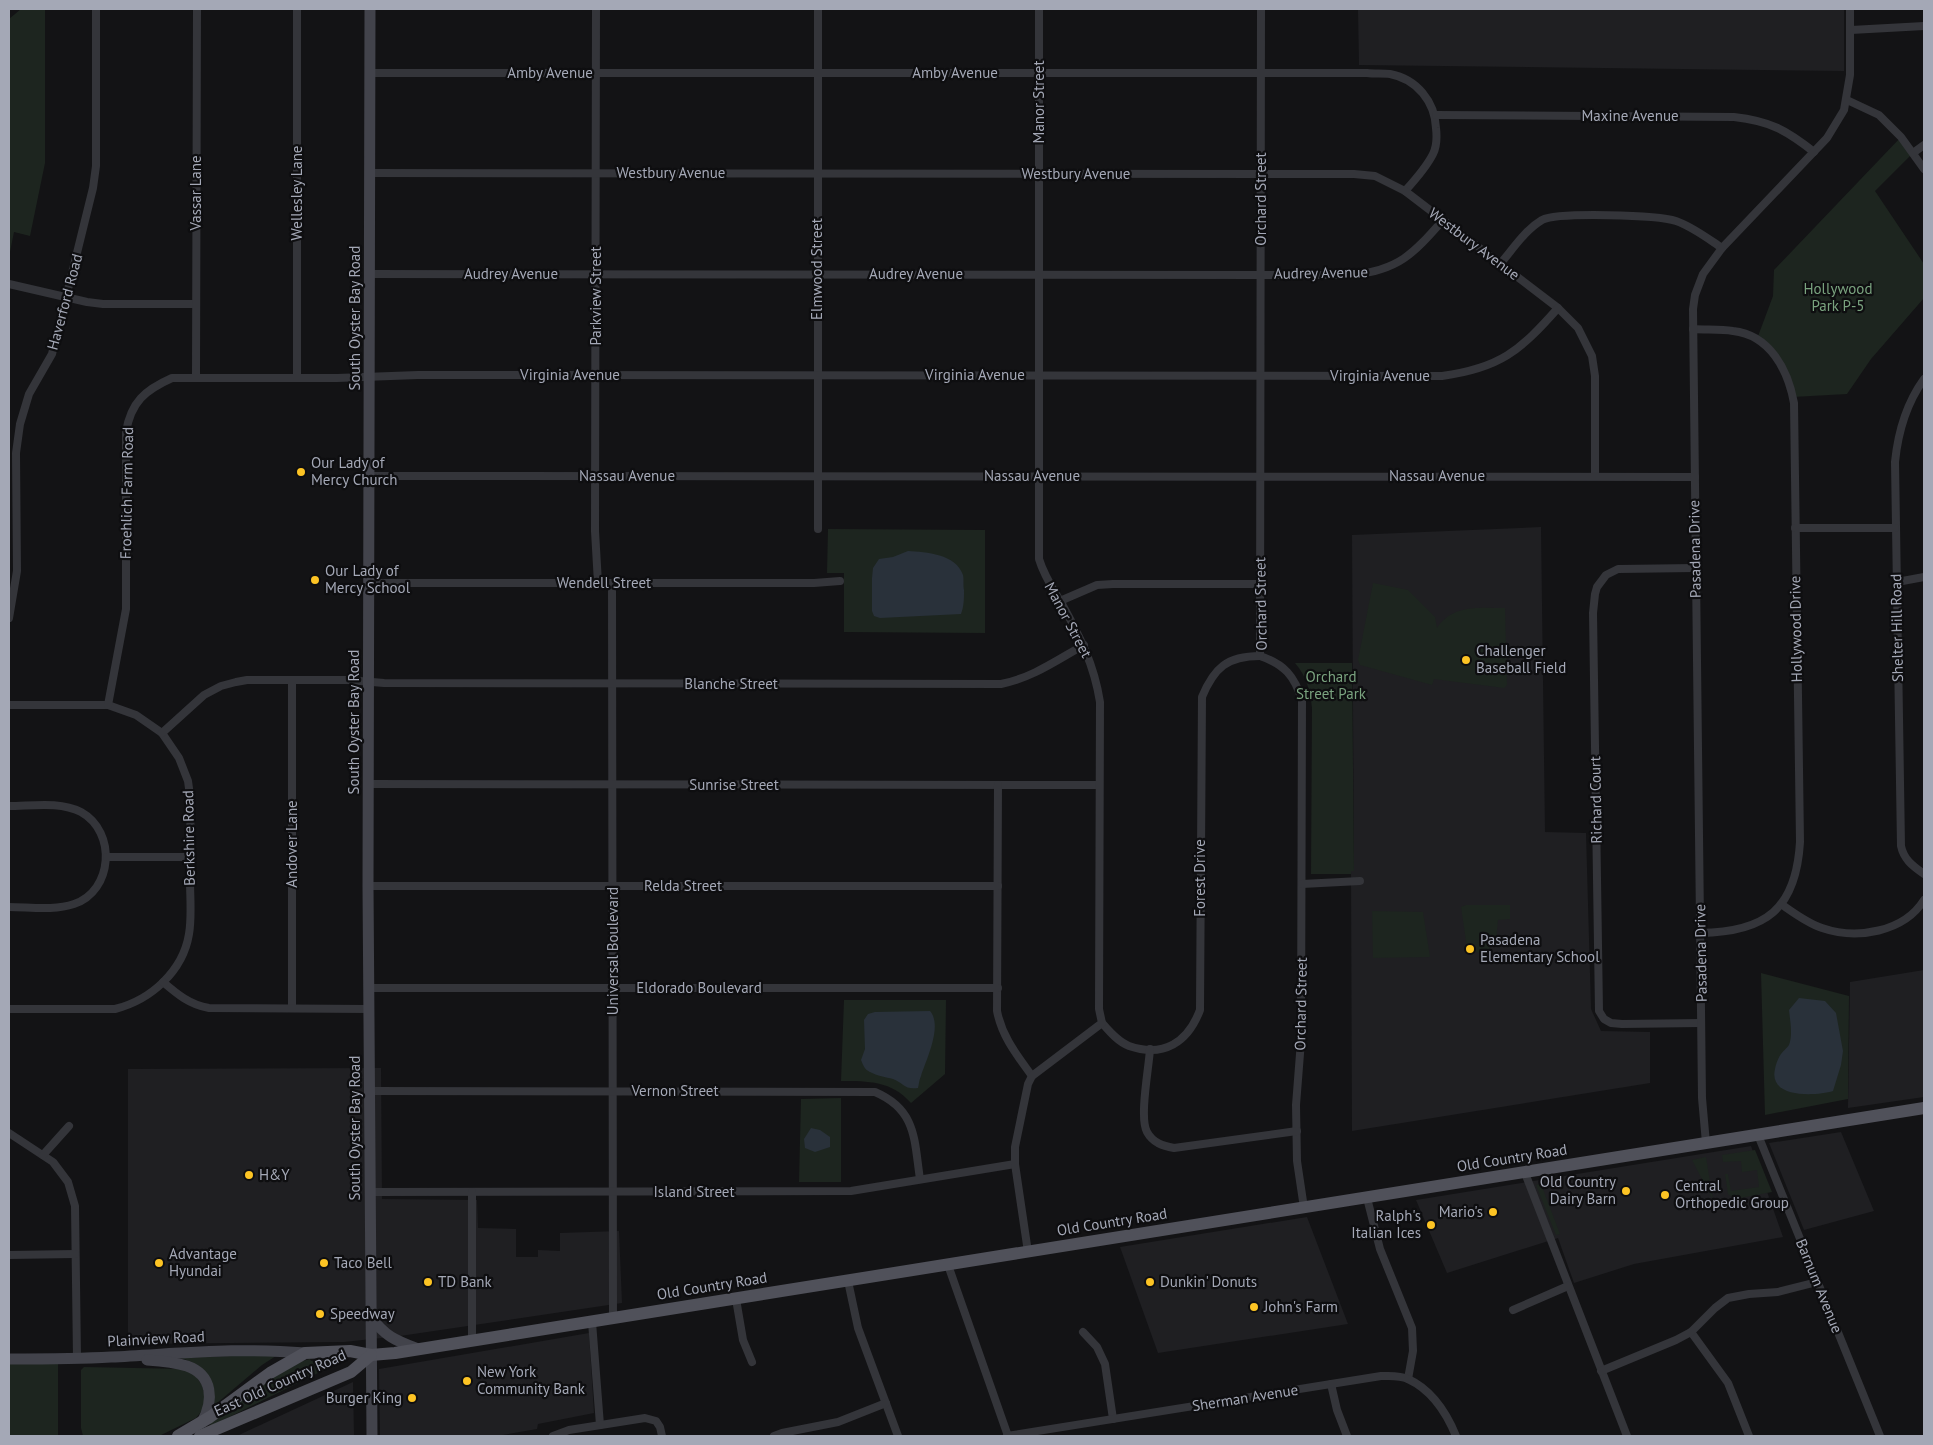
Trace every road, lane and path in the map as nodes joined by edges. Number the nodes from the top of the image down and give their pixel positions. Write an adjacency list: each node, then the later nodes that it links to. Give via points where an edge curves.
1 (96, 9): 38 (street, Haverford Road, via 96,166)
2 (197, 9): 39 (street, Vassar Lane)
3 (297, 9): 48 (street, Wellesley Lane)
4 (370, 9): 12 (main road, South Oyster Bay Road)
5 (596, 9): 13 (street, Parkview Street)
6 (818, 9): 14 (street, Elmwood Street)
7 (1039, 9): 15 (street, Manor Street)
8 (1261, 9): 16 (street, Orchard Street)
9 (1850, 9): 11 (street, Pasadena Drive)
10 (1924, 26): 11 (street)
11 (1851, 30): 17 (street, Pasadena Drive)
12 (370, 73): 13 (street, Amby Avenue); 23 (main road, South Oyster Bay Road)
13 (596, 73): 14 (street, Amby Avenue); 24 (street, Parkview Street)
14 (818, 73): 15 (street, Amby Avenue); 25 (street, Elmwood Street)
15 (1039, 73): 16 (street, Amby Avenue); 26 (street, Manor Street)
16 (1261, 73): 18 (street, Amby Avenue, via 1391,74 1419,88); 27 (street, Orchard Street)
17 (1847, 100): 20 (street, Pasadena Drive, via 1827,138); 21 (street, via 1879,115)
18 (1436, 115): 20 (street, Maxine Avenue, via 1734,117 1777,127); 28 (street, Amby Avenue, via 1437,141 1433,153)
19 (1924, 145): 21 (street)
20 (1814, 152): 30 (street, Pasadena Drive)
21 (1913, 153): 22 (street)
22 (1924, 169)
23 (370, 173): 24 (street, Westbury Avenue); 32 (main road, South Oyster Bay Road)
24 (596, 173): 25 (street, Westbury Avenue); 33 (street, Parkview Street)
25 (818, 174): 26 (street, Westbury Avenue); 34 (street, Elmwood Street)
26 (1039, 174): 27 (street, Westbury Avenue); 35 (street, Manor Street)
27 (1261, 174): 28 (street, Westbury Avenue, via 1375,176); 36 (street, Orchard Street)
28 (1405, 191): 29 (street, Westbury Avenue)
29 (1443, 220): 31 (street, Westbury Avenue); 36 (street, Audrey Avenue, via 1404,260 1373,273)
30 (1722, 248): 31 (street, via 1691,227 1662,218 1559,216 1529,229); 41 (street, Pasadena Drive, via 1703,274 1695,295)
31 (1500, 264): 40 (street, Westbury Avenue)
32 (370, 274): 33 (street, Audrey Avenue); 45 (main road, South Oyster Bay Road)
33 (596, 274): 34 (street, Audrey Avenue); 42 (street, Parkview Street)
34 (817, 274): 35 (street, Audrey Avenue); 43 (street, Elmwood Street)
35 (1039, 274): 36 (street, Audrey Avenue); 44 (street, Manor Street)
36 (1260, 275): 46 (street, Orchard Street)
37 (9, 284): 38 (street)
38 (67, 297): 39 (street, via 103,304); 69 (street, Haverford Road, via 52,354 29,394 20,424 16,453 17,571)
39 (196, 304): 47 (street, Vassar Lane)
40 (1558, 308): 46 (street, Virginia Avenue, via 1514,352 1469,372 1442,376); 55 (street, Westbury Avenue, via 1578,328 1592,356 1595,376)
41 (1693, 329): 56 (street, Pasadena Drive); 57 (street, Hollywood Drive, via 1734,331 1757,338 1784,368 1794,403)
42 (596, 375): 43 (street, Virginia Avenue); 45 (street, Virginia Avenue); 51 (street, Parkview Street)
43 (817, 375): 44 (street, Virginia Avenue); 52 (street, Elmwood Street)
44 (1039, 375): 46 (street, Virginia Avenue); 53 (street, Manor Street)
45 (369, 376): 48 (street, Froehlich Farm Road); 50 (main road, South Oyster Bay Road)
46 (1260, 376): 54 (street, Orchard Street)
47 (196, 377): 48 (street, Froehlich Farm Road); 76 (street, Froehlich Farm Road, via 172,378 157,385 138,401 128,420 126,609)
48 (297, 377)
49 (1924, 379): 58 (street, Shelter Hill Road, via 1903,418 1896,448)
50 (369, 476): 51 (street, Nassau Avenue); 64 (main road, South Oyster Bay Road)
51 (596, 476): 52 (street, Nassau Avenue); 65 (street, Parkview Street)
52 (817, 476): 53 (street, Nassau Avenue); 59 (street, Elmwood Street)
53 (1039, 476): 54 (street, Nassau Avenue); 68 (street, Manor Street, via 1039,559 1044,576)
54 (1260, 476): 55 (street, Nassau Avenue); 67 (street, Orchard Street)
55 (1594, 476): 56 (street, Nassau Avenue)
56 (1694, 477): 60 (street, Pasadena Drive)
57 (1795, 528): 58 (street); 92 (street, Hollywood Drive, via 1800,842 1795,880)
58 (1895, 528): 63 (street, Shelter Hill Road)
59 (818, 529)
60 (1695, 568): 94 (street, Pasadena Drive); 103 (street, Richard Court, via 1618,570 1606,576 1595,594 1593,613 1599,1011 1611,1023)
61 (1924, 577): 63 (street)
62 (840, 582): 66 (street, Wendell Street)
63 (1897, 582): 85 (street, Shelter Hill Road, via 1901,846 1910,864)
64 (369, 583): 65 (street, Wendell Street); 73 (main road, South Oyster Bay Road)
65 (598, 583): 66 (street, Wendell Street)
66 (612, 584): 74 (street, Universal Boulevard)
67 (1260, 584): 68 (street, via 1097,585); 71 (street, Orchard Street)
68 (1060, 601): 70 (street, Manor Street)
69 (9, 618)
70 (1084, 645): 74 (street, Blanche Street, via 1031,675 1001,684); 81 (street, Manor Street, via 1094,669 1100,702)
71 (1260, 656): 87 (street, Orchard Street, via 1275,661 1288,672 1298,687 1302,702); 104 (street, Forest Drive, via 1244,656 1223,665 1209,680 1202,697 1200,1010 1184,1038 1170,1046)
72 (292, 680): 73 (street, Blanche Street); 77 (street, Blanche Street, via 247,680 221,686 192,704); 100 (street, Andover Lane)
73 (369, 682): 74 (street, Blanche Street); 78 (main road, South Oyster Bay Road)
74 (613, 684): 79 (street, Universal Boulevard)
75 (9, 705): 76 (street, Berkshire Road)
76 (108, 705): 77 (street, Berkshire Road, via 136,715)
77 (162, 733): 84 (street, Berkshire Road, via 179,758 188,781)
78 (368, 784): 79 (street, Sunrise Street); 88 (main road, South Oyster Bay Road)
79 (613, 785): 80 (street, Sunrise Street); 89 (street, Universal Boulevard)
80 (998, 785): 81 (street, Sunrise Street); 90 (street)
81 (1099, 785): 102 (street, Manor Street, via 1099,1009)
82 (9, 806): 83 (street, via 50,806 80,812 100,831)
83 (107, 857): 84 (street); 93 (street, via 100,882 91,894 76,904)
84 (190, 857): 95 (street, Berkshire Road, via 190,933 179,961)
85 (1924, 874)
86 (1360, 881): 87 (street)
87 (1302, 884): 110 (street, Orchard Street, via 1302,1041)
88 (368, 886): 89 (street, Relda Street); 96 (main road, South Oyster Bay Road)
89 (613, 886): 90 (street, Relda Street); 97 (street, Universal Boulevard)
90 (998, 886): 98 (street)
91 (1924, 900): 92 (street, via 1911,917 1897,925 1882,930 1852,932 1824,929)
92 (1781, 904): 94 (street, Hollywood Drive, via 1746,928)
93 (9, 907)
94 (1700, 933): 103 (street, Pasadena Drive)
95 (163, 982): 99 (street, Berkshire Road, via 131,1003 115,1009); 100 (street, via 199,1006)
96 (369, 988): 97 (street, Eldorado Boulevard); 101 (main road, South Oyster Bay Road)
97 (613, 988): 98 (street, Eldorado Boulevard); 107 (street, Universal Boulevard)
98 (998, 988): 105 (street, via 997,1011 1004,1034)
99 (9, 1008)
100 (292, 1008): 101 (street)
101 (369, 1009): 106 (main road, South Oyster Bay Road)
102 (1102, 1023): 104 (street, Forest Drive, via 1128,1045); 105 (street)
103 (1701, 1023): 113 (street, Pasadena Drive)
104 (1150, 1049): 110 (street, via 1144,1124 1147,1132 1162,1145 1174,1148)
105 (1032, 1076): 115 (street, via 1025,1093)
106 (370, 1091): 107 (street, Vernon Street); 118 (main road, South Oyster Bay Road)
107 (612, 1091): 117 (street, Vernon Street, via 876,1092 896,1102 909,1120); 120 (street, Universal Boulevard)
108 (1924, 1108): 112 (main road, Old Country Road)
109 (69, 1126): 114 (street)
110 (1297, 1131): 122 (street, Orchard Street, via 1297,1161)
111 (9, 1133): 114 (street)
112 (1758, 1135): 113 (main road, Old Country Road); 128 (street, Barnum Avenue)
113 (1706, 1143): 116 (main road, Old Country Road)
114 (43, 1155): 124 (street, via 68,1182 75,1206)
115 (1015, 1164): 117 (street, Island Street); 123 (street)
116 (1525, 1173): 121 (main road, Old Country Road); 129 (street)
117 (920, 1179): 120 (street, Island Street, via 851,1191)
118 (370, 1192): 119 (street, Island Street); 132 (main road, South Oyster Bay Road)
119 (472, 1192): 120 (street, Island Street); 137 (street)
120 (613, 1192): 133 (street, Universal Boulevard)
121 (1367, 1198): 122 (main road, Old Country Road); 146 (street, via 1380,1249 1412,1328 1413,1351)
122 (1304, 1208): 123 (main road, Old Country Road)
123 (1028, 1252): 126 (main road, Old Country Road)
124 (75, 1254): 125 (street); 142 (street)
125 (9, 1255)
126 (948, 1265): 127 (main road, Old Country Road); 159 (street)
127 (848, 1281): 130 (main road, Old Country Road); 148 (street, via 858,1328)
128 (1817, 1282): 136 (street, via 1778,1292 1728,1298); 164 (street, Barnum Avenue)
129 (1568, 1286): 131 (street); 145 (street)
130 (736, 1299): 133 (main road, Old Country Road); 144 (street, via 743,1340)
131 (1513, 1310)
132 (370, 1316): 138 (main road, via 382,1332); 140 (main road, South Oyster Bay Road)
133 (613, 1319): 134 (main road, Old Country Road)
134 (592, 1322): 137 (main road, Old Country Road); 151 (street)
135 (1083, 1332): 149 (street, via 1097,1347 1105,1364)
136 (1691, 1332): 145 (street); 163 (street, via 1728,1383)
137 (472, 1340): 138 (main road, Old Country Road)
138 (418, 1349): 140 (main road, Old Country Road)
139 (305, 1354): 140 (main road, Old Country Road, via 350,1351); 141 (main road, Plainview Road, via 281,1351 188,1352); 150 (main road, East Old Country Road, via 270,1373)
140 (371, 1355): 153 (main road, East Old Country Road, via 351,1372); 154 (main road, South Oyster Bay Road)
141 (111, 1357): 142 (main road, Plainview Road); 150 (main road, via 173,1362 197,1371 210,1393 210,1407)
142 (77, 1358): 143 (main road, Plainview Road)
143 (9, 1359)
144 (752, 1362)
145 (1601, 1371): 162 (street)
146 (1408, 1379): 147 (street, Sherman Avenue, via 1381,1376); 161 (street, Sherman Avenue, via 1440,1406)
147 (1331, 1384): 149 (street, Sherman Avenue); 160 (street)
148 (886, 1403): 157 (street, via 838,1422); 158 (street)
149 (1113, 1419): 159 (street, Sherman Avenue)
150 (202, 1422): 152 (main road, East Old Country Road)
151 (600, 1425): 155 (street); 156 (street, via 651,1419 660,1427)
152 (178, 1436)
153 (200, 1436)
154 (372, 1436)
155 (553, 1436)
156 (662, 1436)
157 (774, 1436)
158 (898, 1436)
159 (1008, 1436)
160 (1347, 1436)
161 (1456, 1436)
162 (1627, 1436)
163 (1749, 1436)
164 (1880, 1436)

